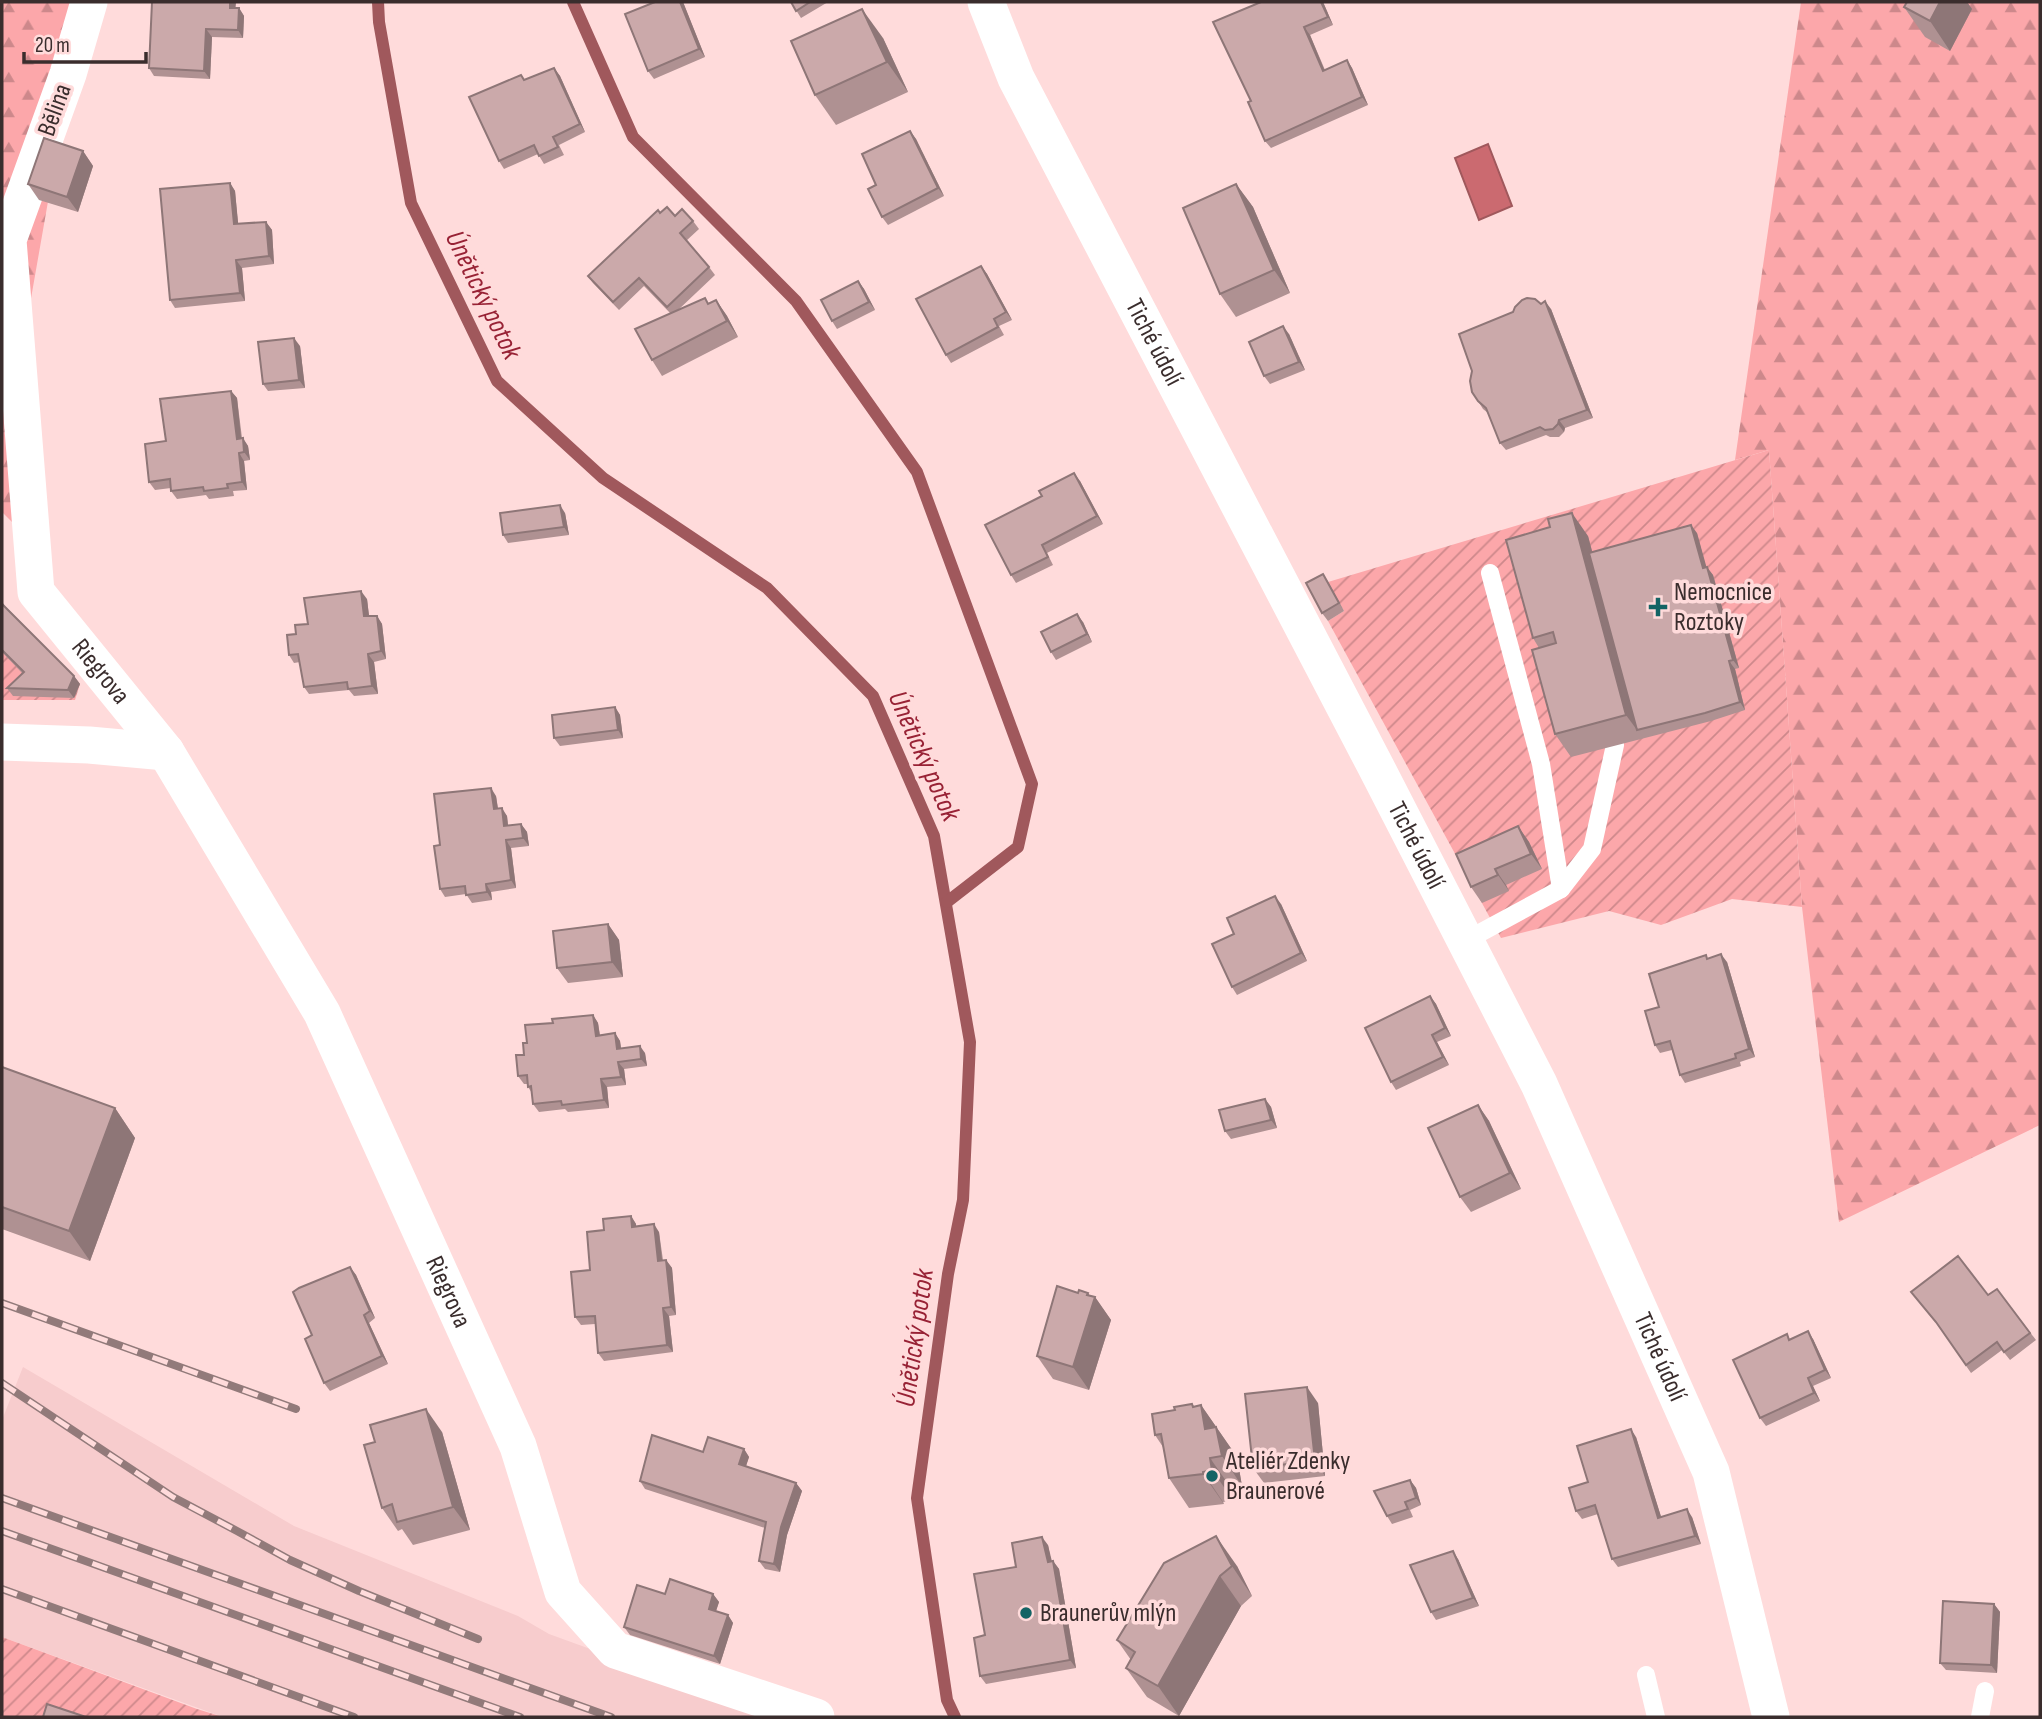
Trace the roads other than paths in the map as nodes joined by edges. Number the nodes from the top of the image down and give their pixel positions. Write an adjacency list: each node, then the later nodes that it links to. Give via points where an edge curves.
1 (89, 2): 4 (street, Bělina, via 8,240)
2 (986, 2): 9 (street, Tiché údolí, via 1016,78)
3 (1490, 573): 8 (lane, via 1541,764)
4 (36, 592): 7 (street, Riegrova)
5 (2, 742): 7 (street, Riegrova)
6 (1615, 745): 8 (lane, via 1591,849)
7 (166, 752): 12 (street, Riegrova, via 322,1013 518,1446 563,1592 615,1650)
8 (1561, 889): 9 (lane)
9 (1465, 941): 14 (street, Tiché údolí, via 1539,1084 1712,1472)
10 (1646, 1675): 13 (lane)
11 (1985, 1691): 15 (lane)
12 (816, 1717)
13 (1657, 1717)
14 (1772, 1717)
15 (1980, 1717)

